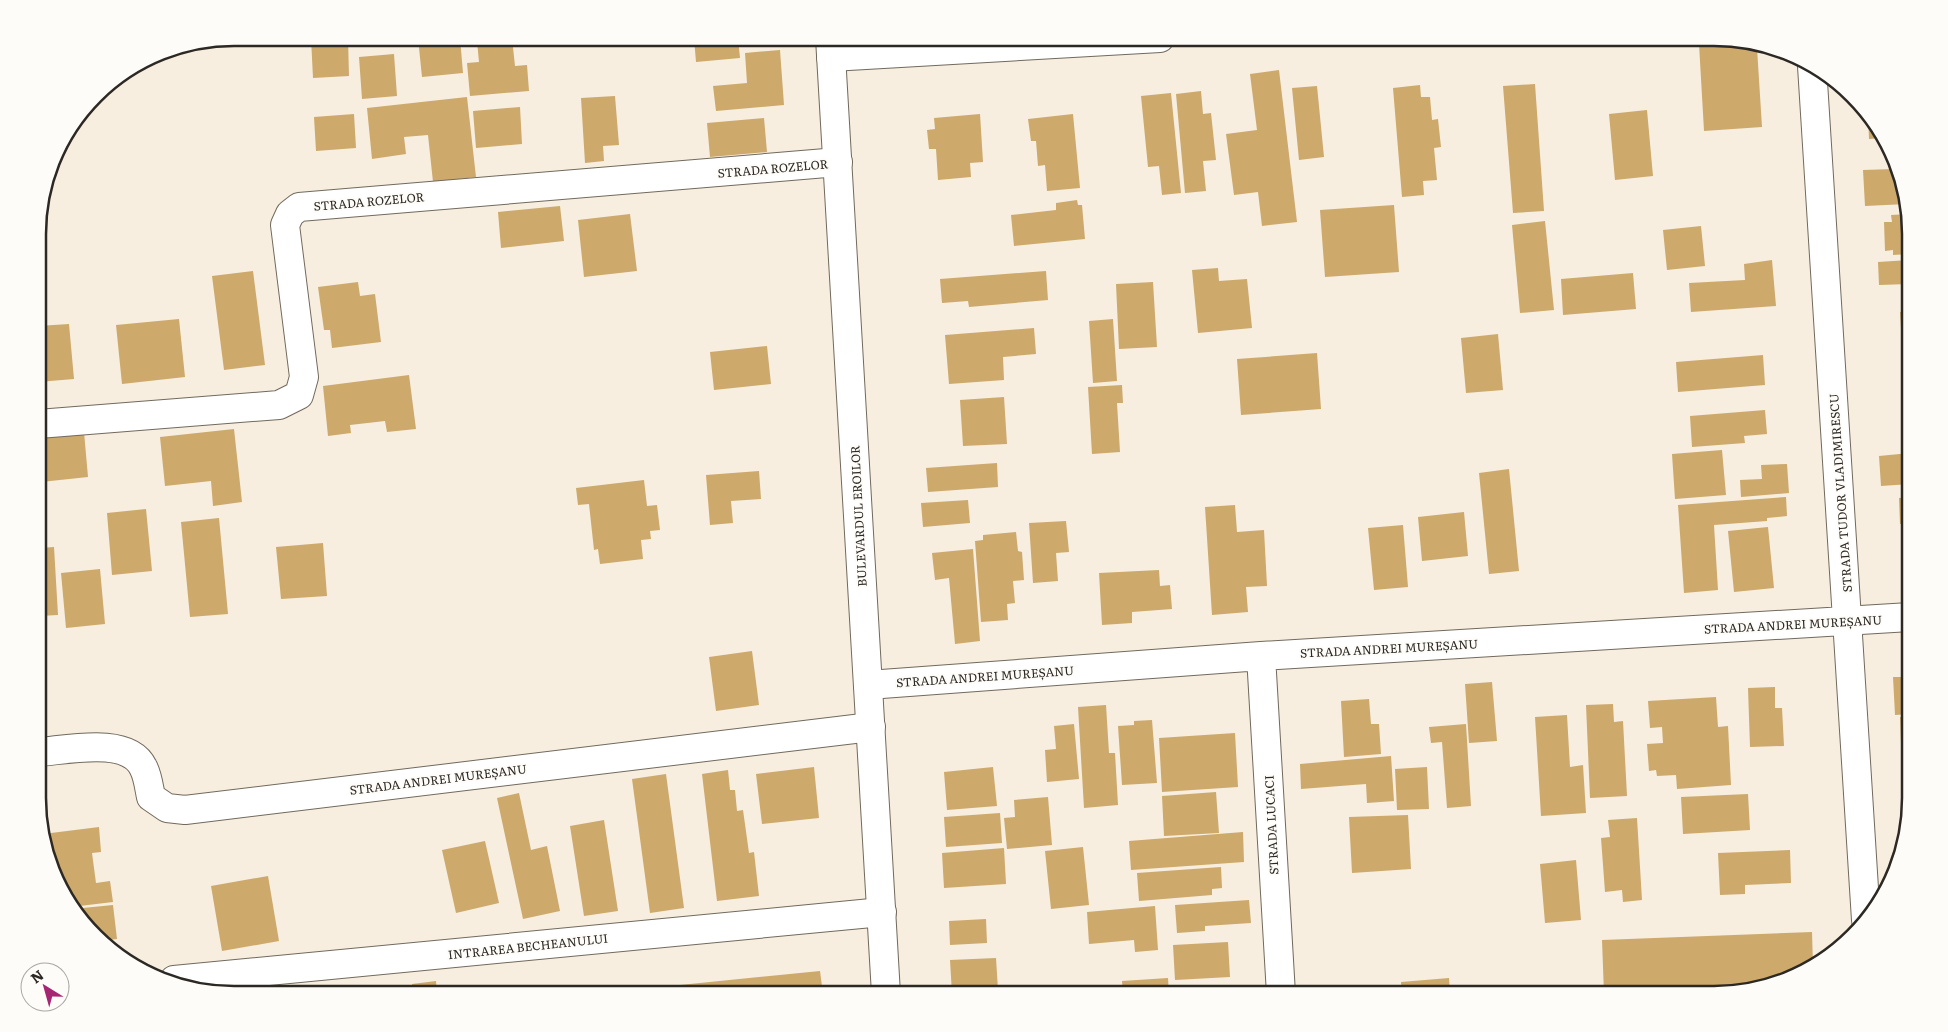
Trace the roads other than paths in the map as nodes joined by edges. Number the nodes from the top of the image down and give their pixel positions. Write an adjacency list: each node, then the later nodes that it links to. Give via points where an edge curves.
1 (867, 46): 2 (street)
2 (830, 47): 4 (street, BULEVARDUL EROILOR)
3 (1813, 74): 7 (street, STRADA TUDOR VLADIMIRESCU)
4 (838, 162): 5 (street, STRADA ROZELOR, via 299,207 290,214 285,225 304,377 299,395 279,405); 9 (street, BULEVARDUL EROILOR)
5 (46, 423)
6 (1902, 617): 7 (street, STRADA ANDREI MUREȘANU)
7 (1849, 620): 8 (street, STRADA ANDREI MUREȘANU); 12 (street, STRADA TUDOR VLADIMIRESCU)
8 (1261, 656): 9 (street, STRADA ANDREI MUREȘANU); 16 (street, STRADA LUCACI)
9 (868, 685): 10 (street, BULEVARDUL EROILOR)
10 (871, 727): 11 (street, STRADA ANDREI MUREȘANU, via 184,810 167,808 151,797 143,767 131,753 119,748); 13 (street, BULEVARDUL EROILOR)
11 (46, 752)
12 (1865, 909)
13 (882, 912): 14 (street, INTRAREA BECHEANULUI); 15 (street, BULEVARDUL EROILOR)
14 (186, 979)
15 (886, 986)
16 (1281, 986)

